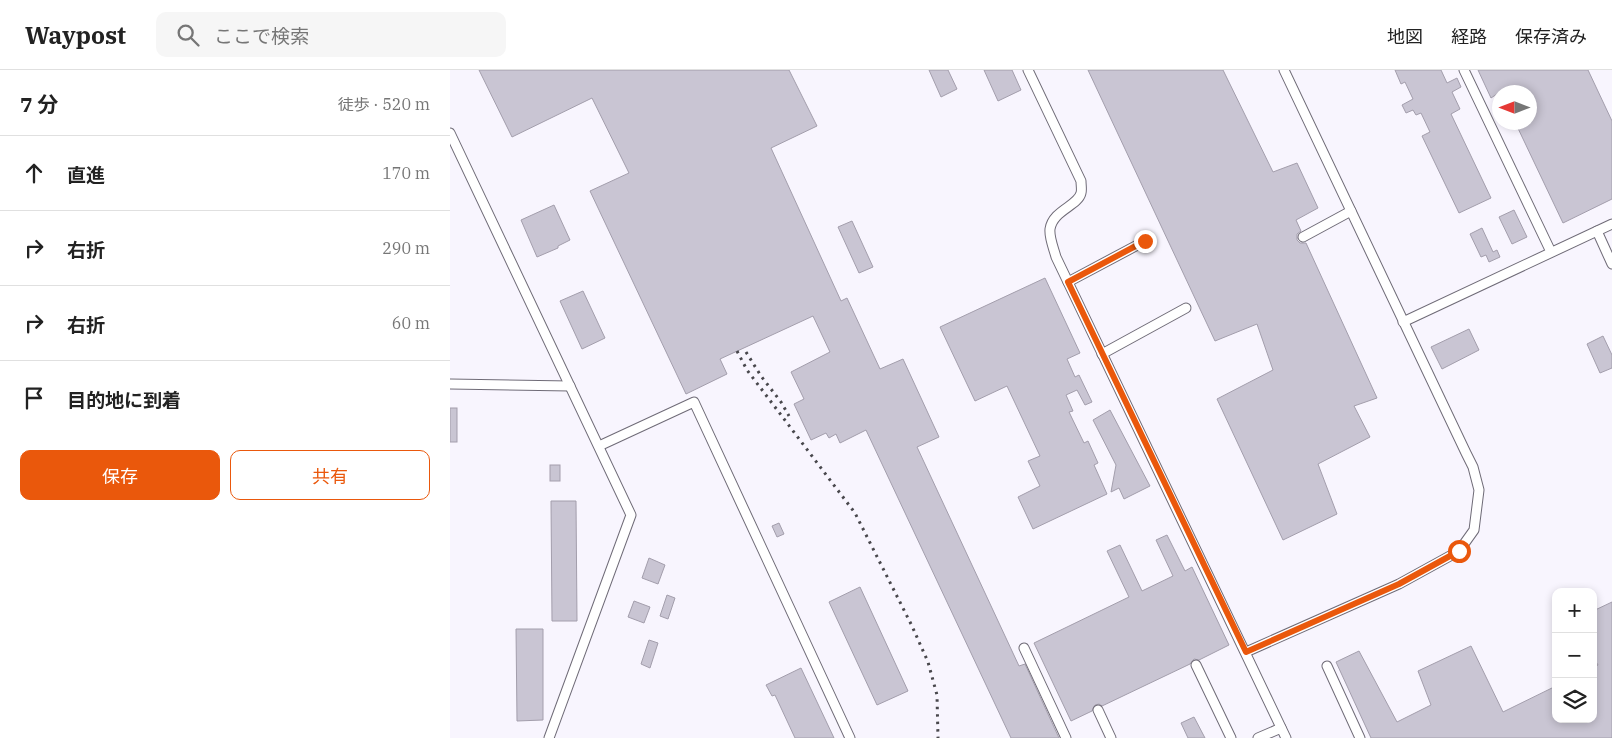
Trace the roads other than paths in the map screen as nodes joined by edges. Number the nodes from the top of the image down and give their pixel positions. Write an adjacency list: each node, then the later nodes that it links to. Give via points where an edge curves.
1 (1028, 70): 12 (lane, via 1081,181 1079,199 1056,216 1050,228 1056,257)
2 (1284, 70): 5 (lane)
3 (1464, 70): 10 (lane)
4 (450, 133): 17 (lane)
5 (1351, 211): 8 (lane); 14 (lane)
6 (1612, 224): 7 (lane)
7 (1597, 231): 10 (lane); 11 (lane)
8 (1303, 237)
9 (1145, 241): 12 (lane)
10 (1551, 252): 14 (lane)
11 (1612, 264)
12 (1068, 282): 15 (lane)
13 (1186, 308): 15 (lane)
14 (1403, 322): 20 (lane, via 1473,467 1479,490 1474,530 1459,551 1434,566)
15 (1102, 354): 20 (lane)
16 (450, 384): 17 (lane)
17 (570, 386): 18 (lane)
18 (599, 446): 25 (lane, via 631,515); 26 (lane, via 694,402)
19 (1024, 648): 27 (lane)
20 (1246, 652): 24 (lane)
21 (1196, 665): 29 (lane)
22 (1327, 666): 32 (lane)
23 (1098, 710): 28 (lane)
24 (1281, 728): 30 (lane); 31 (lane)
25 (549, 738)
26 (850, 738)
27 (1066, 738)
28 (1111, 738)
29 (1231, 738)
30 (1258, 738)
31 (1286, 738)
32 (1360, 738)

